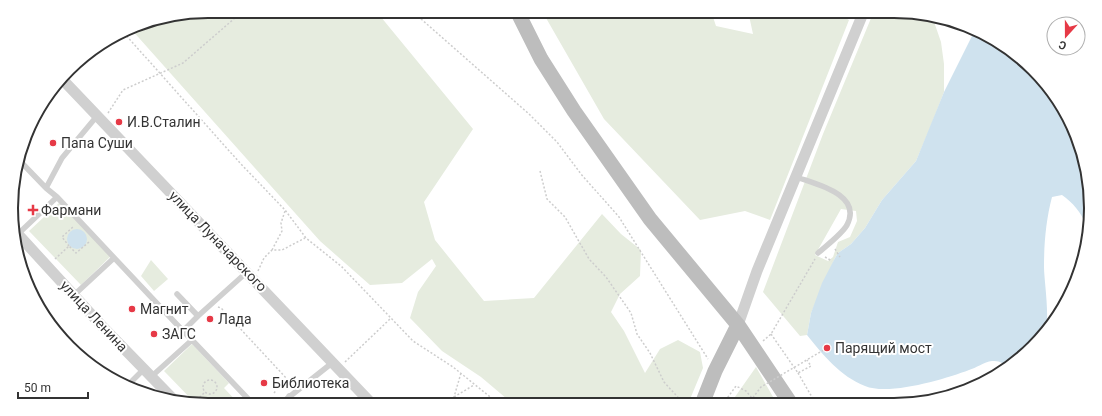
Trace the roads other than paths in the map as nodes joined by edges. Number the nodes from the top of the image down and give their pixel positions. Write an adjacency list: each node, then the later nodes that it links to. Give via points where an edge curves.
1 (520, 18): 17 (main road, via 541,59 578,118 650,219)
2 (861, 18): 6 (street)
3 (65, 83): 4 (street, улица Луначарского)
4 (100, 118): 7 (lane, via 62,158); 13 (street, улица Луначарского)
5 (23, 164): 7 (lane)
6 (796, 178): 11 (lane, via 833,191 842,196 849,206 846,225); 17 (street)
7 (46, 188): 8 (lane)
8 (57, 197): 9 (lane); 12 (lane)
9 (20, 234)
10 (21, 241): 15 (street, улица Ленина)
11 (818, 253)
12 (114, 258): 15 (lane); 18 (lane)
13 (250, 274): 16 (lane); 20 (street, улица Луначарского)
14 (177, 294): 16 (lane)
15 (74, 295): 21 (street, улица Ленина)
16 (198, 316): 18 (lane)
17 (738, 325): 27 (main road); 28 (main road)
18 (183, 331): 19 (lane)
19 (192, 340): 21 (lane); 25 (lane)
20 (335, 366): 24 (lane); 26 (street, улица Луначарского)
21 (148, 372): 22 (lane); 23 (street, улица Ленина)
22 (132, 382)
23 (168, 394)
24 (289, 396)
25 (247, 398)
26 (366, 398)
27 (704, 398)
28 (787, 398)

